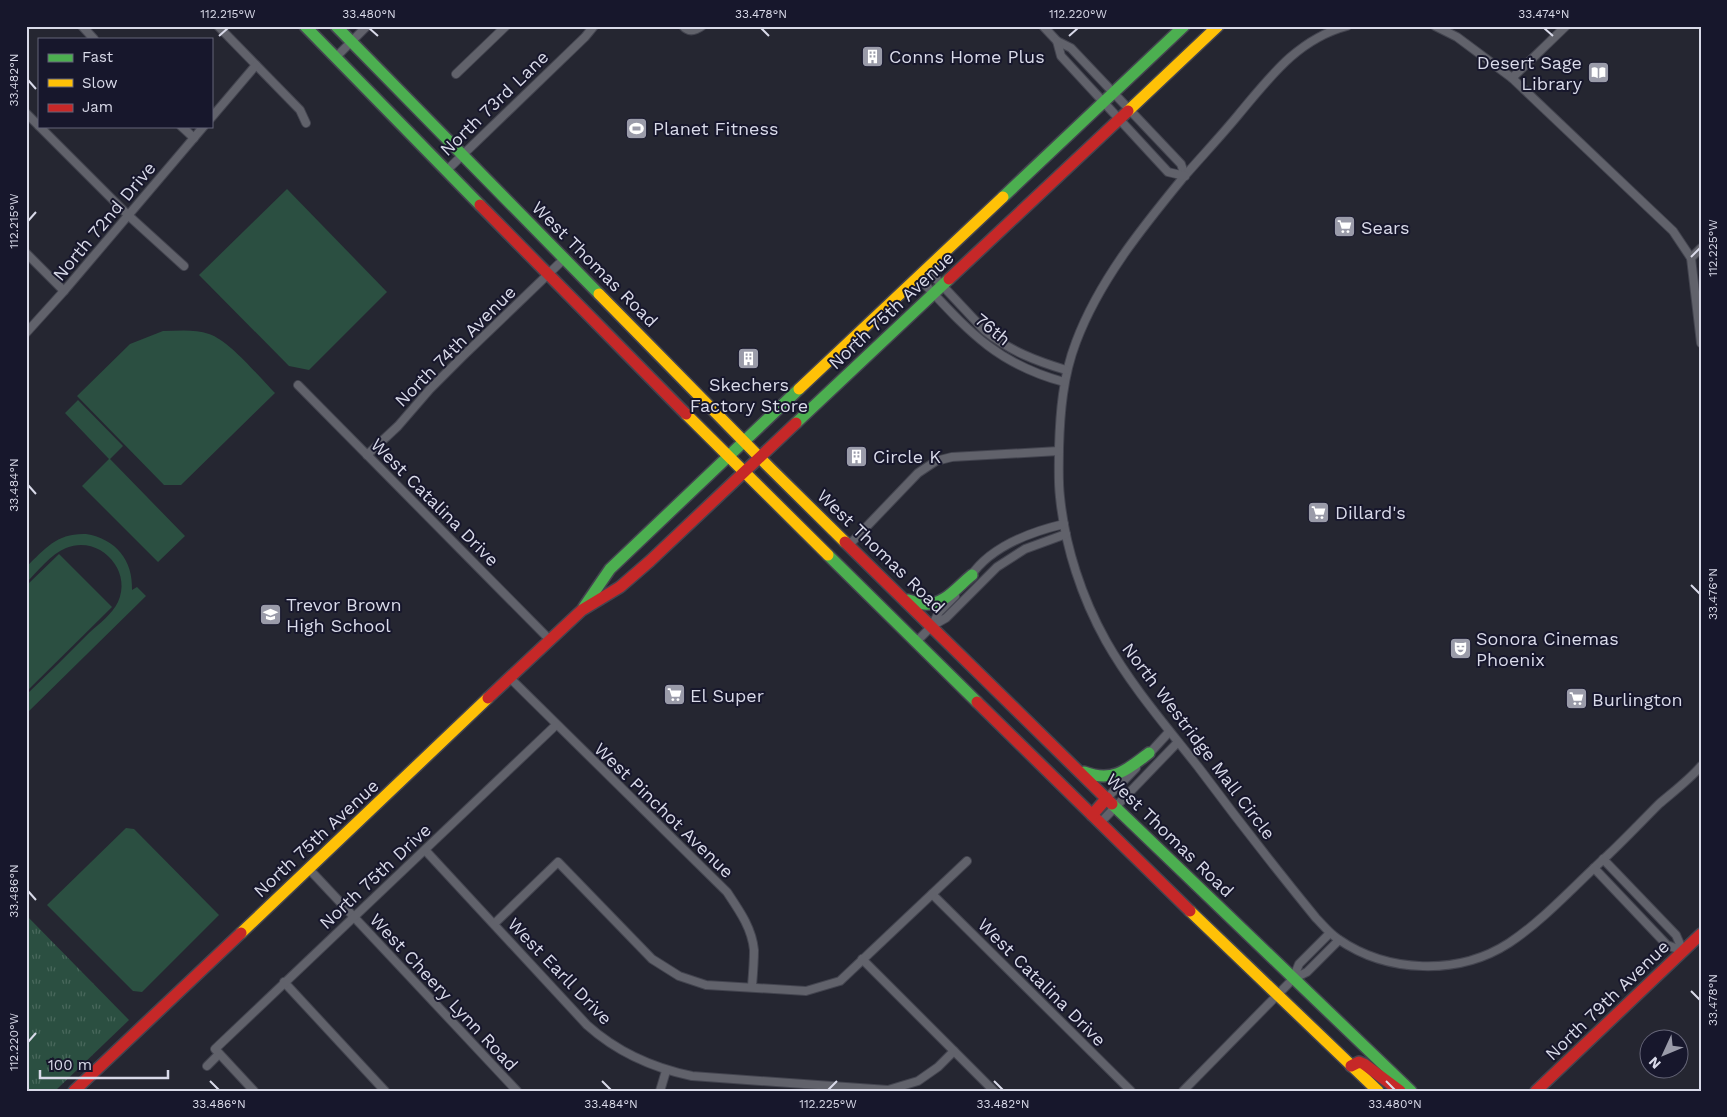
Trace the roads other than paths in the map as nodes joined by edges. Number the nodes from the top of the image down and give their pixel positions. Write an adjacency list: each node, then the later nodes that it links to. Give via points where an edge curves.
1 (82, 26): 18 (street)
2 (218, 26): 22 (street)
3 (305, 26): 21 (main road)
4 (336, 26): 20 (main road, West Thomas Road)
5 (367, 26): 20 (street)
6 (506, 26): 23 (street)
7 (594, 26): 17 (street, North 73rd Lane)
8 (602, 26): 17 (street, North 73rd Lane)
9 (683, 26): 10 (street, via 694,31)
10 (702, 26)
11 (1043, 26): 19 (street)
12 (1184, 26): 25 (main road, North 75th Avenue)
13 (1218, 26): 27 (main road, North 75th Avenue)
14 (1346, 26): 39 (street, North Westridge Mall Circle, via 1316,38 1280,66)
15 (1435, 26): 24 (street, via 1457,37)
16 (1566, 26): 24 (street)
17 (586, 37): 37 (street, North 73rd Lane)
18 (93, 38)
19 (1057, 41): 25 (street, via 1071,48); 26 (street, via 1061,56)
20 (351, 42): 21 (street); 37 (main road, West Thomas Road)
21 (335, 58): 38 (main road)
22 (256, 65): 29 (street); 31 (street, via 300,110)
23 (456, 74)
24 (1512, 78): 44 (street, via 1667,225)
25 (1114, 93): 26 (main road, North 75th Avenue); 27 (street)
26 (1104, 102): 30 (street); 46 (main road, North 75th Avenue)
27 (1129, 109): 30 (main road, North 75th Avenue); 39 (street, via 1180,164)
28 (26, 113): 32 (street)
29 (212, 117)
30 (1119, 119): 39 (street, via 1168,172); 49 (main road, North 75th Avenue)
31 (306, 123)
32 (38, 125)
33 (41, 128): 40 (street)
34 (183, 128): 36 (street)
35 (202, 128): 36 (street, North 72nd Drive)
36 (194, 138): 40 (street, North 72nd Drive)
37 (462, 155): 38 (street, North 73rd Lane); 43 (main road, West Thomas Road)
38 (446, 171): 47 (main road)
39 (1185, 176): 53 (street, North Westridge Mall Circle, via 1104,283)
40 (129, 216): 45 (street); 50 (street, North 72nd Drive)
41 (1701, 248): 44 (street)
42 (26, 253): 50 (street)
43 (565, 258): 47 (street, North 74th Avenue); 56 (main road, West Thomas Road)
44 (1691, 258): 52 (street)
45 (184, 266)
46 (926, 268): 48 (main road, North 75th Avenue); 49 (street, 76th)
47 (549, 274): 58 (street, North 74th Avenue, via 463,356); 59 (main road)
48 (918, 277): 49 (street, 76th); 56 (main road, North 75th Avenue)
49 (938, 290): 53 (street, 76th, via 996,340 1032,359); 54 (street, 76th, via 975,336 997,354 1034,373); 60 (main road, North 75th Avenue)
50 (64, 291): 51 (street, North 72nd Drive)
51 (26, 333)
52 (1701, 343)
53 (1066, 370): 54 (street, North Westridge Mall Circle)
54 (1064, 382): 57 (street, North Westridge Mall Circle)
55 (298, 385): 58 (street, West Catalina Drive)
56 (744, 441): 59 (main road, North 75th Avenue); 60 (main road, West Thomas Road)
57 (1059, 451): 62 (street, North Westridge Mall Circle, via 1059,495); 64 (street, via 952,456 936,461 909,482)
58 (367, 455): 69 (street, West Catalina Drive)
59 (729, 455): 61 (main road); 67 (main road, North 75th Avenue, via 610,569)
60 (760, 457): 61 (main road, North 75th Avenue); 64 (main road, West Thomas Road)
61 (745, 471): 67 (main road, North 75th Avenue, via 620,587); 70 (main road)
62 (1064, 524): 63 (street, North Westridge Mall Circle); 65 (street, via 1015,541)
63 (1066, 534): 68 (street, via 1025,549 1006,561 946,618); 73 (street, North Westridge Mall Circle, via 1079,579 1105,638)
64 (849, 545): 66 (main road, West Thomas Road)
65 (972, 574): 66 (main road, via 937,603 922,604); 68 (street, via 966,585 939,612)
66 (905, 599): 68 (main road, West Thomas Road)
67 (582, 610): 69 (main road, North 75th Avenue)
68 (932, 626): 70 (street); 77 (main road, West Thomas Road)
69 (550, 640): 71 (main road, North 75th Avenue)
70 (916, 642): 80 (main road)
71 (510, 678): 72 (street, West Pinchot Avenue); 85 (main road, North 75th Avenue)
72 (556, 725): 82 (street, North 75th Drive); 96 (street, West Pinchot Avenue, via 727,892 748,928 754,949)
73 (1170, 732): 74 (street, North Westridge Mall Circle); 75 (street)
74 (1178, 742): 79 (street); 89 (street, North Westridge Mall Circle)
75 (1149, 753): 77 (main road, via 1126,770 1107,778 1092,776); 78 (street)
76 (1701, 766): 84 (street, North Westridge Mall Circle)
77 (1078, 768): 78 (main road, West Thomas Road)
78 (1108, 798): 79 (main road, West Thomas Road); 80 (main road)
79 (1116, 806): 81 (street); 94 (main road, West Thomas Road)
80 (1092, 815): 81 (main road)
81 (1100, 824): 97 (main road)
82 (426, 850): 87 (street, North 75th Drive); 88 (street, West Earll Drive)
83 (967, 861): 86 (street)
84 (1599, 863): 91 (street, North Westridge Mall Circle, via 1524,932 1485,956 1442,966 1399,964 1367,954); 92 (street, via 1676,935); 92 (street, via 1667,945)
85 (309, 869): 87 (street, West Cheery Lynn Road); 103 (main road, North 75th Avenue)
86 (932, 894): 93 (street); 109 (street, West Catalina Drive)
87 (354, 918): 95 (street, North 75th Drive); 106 (street, West Cheery Lynn Road)
88 (494, 924): 96 (street, via 558,862 652,959 679,976 706,985); 102 (street, West Earll Drive, via 598,1035 629,1055)
89 (1330, 933): 91 (street, North Westridge Mall Circle); 94 (street, via 1299,964)
90 (1701, 934): 92 (main road, North 79th Avenue)
91 (1339, 940): 94 (street, via 1307,972)
92 (1683, 951): 114 (main road, North 79th Avenue)
93 (862, 959): 96 (street, via 840,981 806,991); 99 (street)
94 (1293, 979): 97 (street); 113 (main road, West Thomas Road)
95 (284, 982): 98 (street, North 75th Drive); 105 (street)
96 (752, 986)
97 (1276, 996): 101 (main road); 110 (street)
98 (217, 1052): 100 (street, North 75th Drive); 104 (street)
99 (954, 1052): 102 (street, West Earll Drive, via 918,1081 888,1090 692,1076); 108 (street)
100 (208, 1066)
101 (1351, 1066): 111 (main road); 112 (main road, via 1359,1062 1364,1064)
102 (666, 1071): 107 (street)
103 (79, 1089)
104 (254, 1091)
105 (385, 1091)
106 (517, 1091)
107 (660, 1091)
108 (994, 1091)
109 (1131, 1091)
110 (1183, 1091)
111 (1378, 1091)
112 (1400, 1091)
113 (1411, 1091)
114 (1536, 1091)

